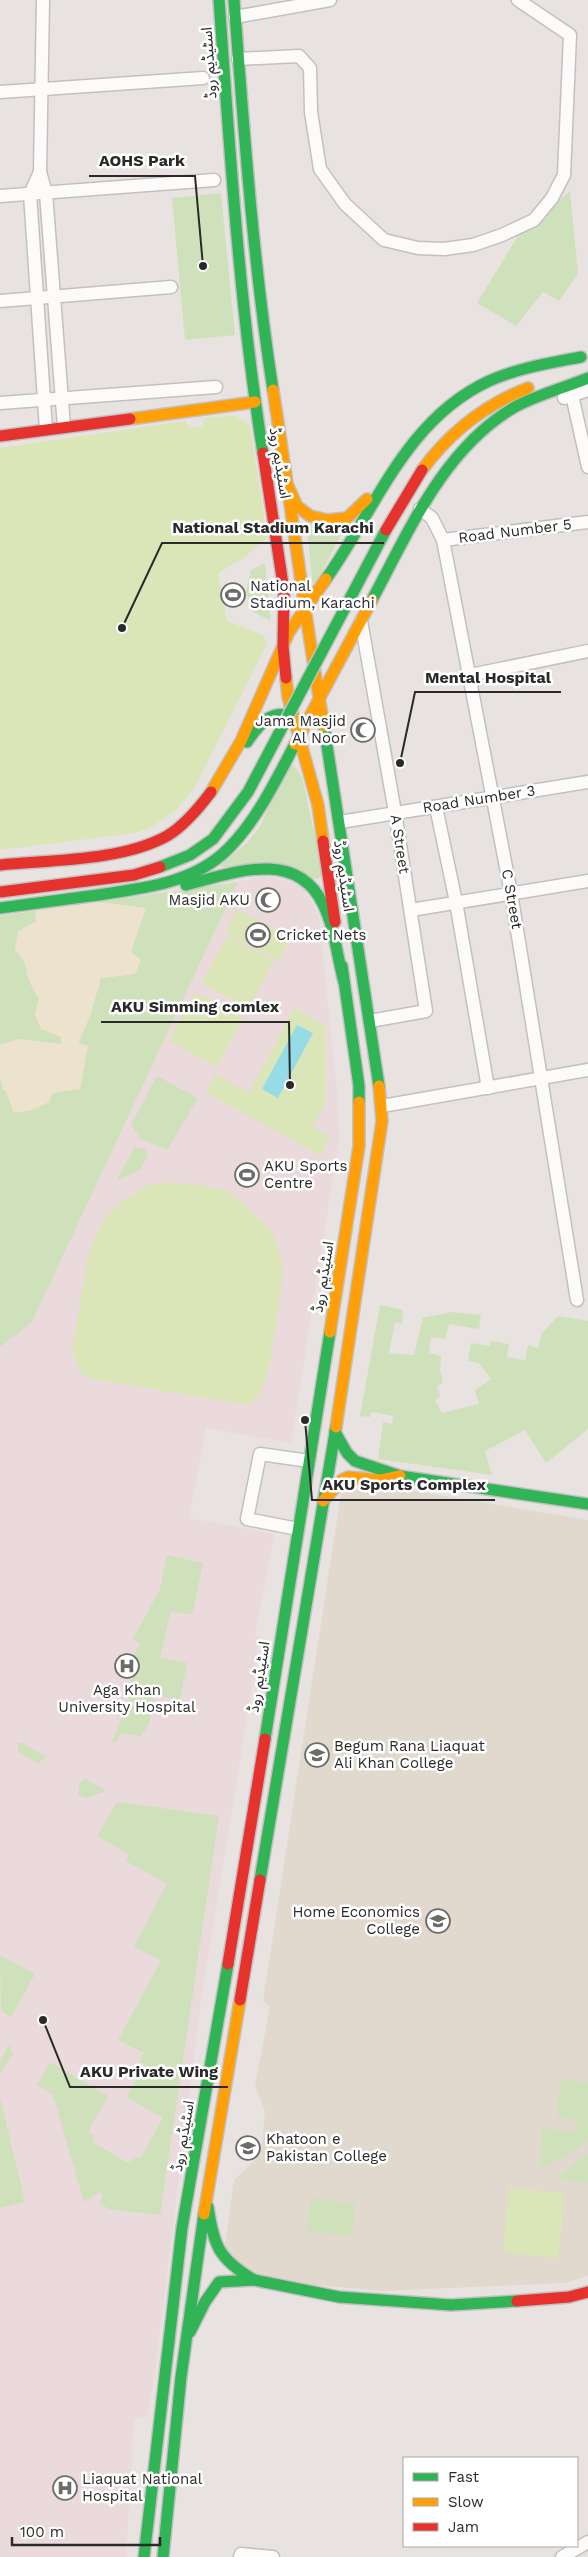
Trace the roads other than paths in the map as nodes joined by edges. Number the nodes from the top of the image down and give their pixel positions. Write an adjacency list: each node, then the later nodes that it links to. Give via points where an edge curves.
1 (43, 0): 9 (street)
2 (219, 0): 29 (main road, اسٹیڈیم روڈ, via 237,241)
3 (234, 0): 6 (main road, اسٹیڈیم روڈ)
4 (330, 0): 6 (street)
5 (518, 0): 7 (street, via 570,35 564,175 552,198 534,220 473,245 418,248 384,240 345,204 320,169 311,112 310,68 299,56)
6 (236, 17): 7 (main road, اسٹیڈیم روڈ)
7 (238, 60): 36 (main road, اسٹیڈیم روڈ, via 261,313)
8 (203, 78): 9 (street)
9 (42, 89): 10 (street); 11 (street)
10 (0, 92)
11 (40, 172): 13 (street); 14 (street)
12 (214, 180): 13 (street)
13 (46, 193): 14 (street); 17 (street)
14 (30, 194): 15 (street); 18 (street)
15 (0, 196)
16 (172, 287): 17 (street)
17 (53, 297): 18 (street); 26 (street)
18 (36, 298): 19 (street); 27 (street)
19 (0, 301)
20 (585, 356): 34 (main road, via 507,373 477,387 434,420); 37 (main road, via 510,383 458,414 411,463)
21 (588, 369): 69 (main road, bridge, via 512,393 481,410 431,457 393,517 248,792 212,839 190,855 134,875)
22 (588, 378): 32 (main road, via 514,408)
23 (216, 387): 26 (street)
24 (588, 390): 25 (street)
25 (572, 395): 32 (street, via 527,410); 35 (street)
26 (60, 397): 27 (street); 30 (street)
27 (43, 398): 28 (street); 31 (street)
28 (0, 402)
29 (255, 402): 30 (main road); 43 (main road, اسٹیڈیم روڈ)
30 (64, 427): 31 (main road)
31 (46, 429): 33 (main road)
32 (477, 435): 38 (main road, via 453,461)
33 (0, 436)
34 (394, 466): 36 (main road, via 360,508 347,518 327,520 310,516 297,506); 45 (main road)
35 (588, 468)
36 (288, 486): 45 (main road, اسٹیڈیم روڈ)
37 (390, 498)
38 (420, 509): 41 (street, C Street, via 432,518); 44 (main road)
39 (382, 513): 42 (main road)
40 (588, 522): 41 (street, Road Number 5)
41 (443, 540): 49 (street, C Street)
42 (360, 553)
43 (284, 591): 45 (main road); 47 (main road, اسٹیڈیم روڈ)
44 (364, 616): 45 (main road, via 338,630 326,631); 50 (main road); 61 (street, A Street)
45 (303, 618): 47 (main road); 50 (main road, اسٹیڈیم روڈ)
46 (319, 629): 54 (main road)
47 (284, 646): 51 (main road, اسٹیڈیم روڈ, via 288,697); 58 (main road)
48 (588, 651): 49 (street)
49 (470, 675): 59 (street, C Street)
50 (318, 700): 52 (main road); 55 (main road, اسٹیڈیم روڈ)
51 (294, 716): 52 (main road); 53 (main road, اسٹیڈیم روڈ); 58 (main road, via 282,713 268,717 257,727 230,775)
52 (306, 726): 53 (main road); 55 (main road)
53 (300, 737): 68 (main road, via 248,825 227,850 202,868 174,881); 74 (main road, اسٹیڈیم روڈ, via 318,805)
54 (255, 751)
55 (330, 759): 63 (main road, اسٹیڈیم روڈ)
56 (588, 782): 59 (street, Road Number 3)
57 (236, 787): 62 (main road)
58 (210, 796): 65 (main road, via 189,820 166,836 140,847)
59 (493, 797): 60 (street, Road Number 3); 70 (street, C Street)
60 (436, 807): 61 (street, Road Number 3); 71 (street)
61 (395, 812): 63 (street, Road Number 3); 73 (street, A Street)
62 (210, 822)
63 (340, 822): 75 (main road, اسٹیڈیم روڈ)
64 (142, 859): 66 (main road)
65 (0, 866)
66 (38, 874)
67 (588, 881): 70 (street)
68 (150, 886): 72 (main road); 74 (main road, via 183,885 262,868 280,868 298,876 312,887 322,904)
69 (0, 892)
70 (512, 893): 71 (street); 77 (street, C Street)
71 (456, 902): 73 (street); 78 (street)
72 (0, 908)
73 (410, 910): 75 (street, A Street, via 426,1011)
74 (344, 982): 82 (main road, اسٹیڈیم روڈ, via 359,1086 360,1122)
75 (370, 1021): 79 (main road, اسٹیڈیم روڈ)
76 (588, 1070): 77 (street)
77 (542, 1079): 78 (street); 80 (street, C Street)
78 (488, 1088): 79 (street)
79 (382, 1106): 81 (main road, اسٹیڈیم روڈ, via 380,1141)
80 (577, 1300)
81 (335, 1432): 83 (main road, via 352,1460); 84 (main road, اسٹیڈیم روڈ)
82 (309, 1461): 86 (main road, اسٹیڈیم روڈ); 86 (street, via 260,1454 247,1519)
83 (400, 1476): 84 (main road, via 381,1480 348,1477 337,1484); 85 (main road)
84 (323, 1501): 88 (main road, اسٹیڈیم روڈ)
85 (588, 1504)
86 (298, 1529): 87 (main road, اسٹیڈیم روڈ)
87 (220, 2015): 88 (main road); 94 (main road, اسٹیڈیم روڈ, via 182,2228)
88 (238, 2019): 89 (main road, اسٹیڈیم روڈ)
89 (207, 2197): 90 (main road, via 215,2249 230,2266); 92 (main road, اسٹیڈیم روڈ)
90 (254, 2280): 91 (main road, via 339,2296 451,2306 569,2297); 92 (main road, via 219,2282 205,2302)
91 (588, 2292)
92 (187, 2340): 95 (main road, اسٹیڈیم روڈ)
93 (588, 2542): 98 (street)
94 (144, 2557)
95 (163, 2557)
96 (240, 2557): 97 (street, via 241,2554)
97 (273, 2557)
98 (562, 2557)

